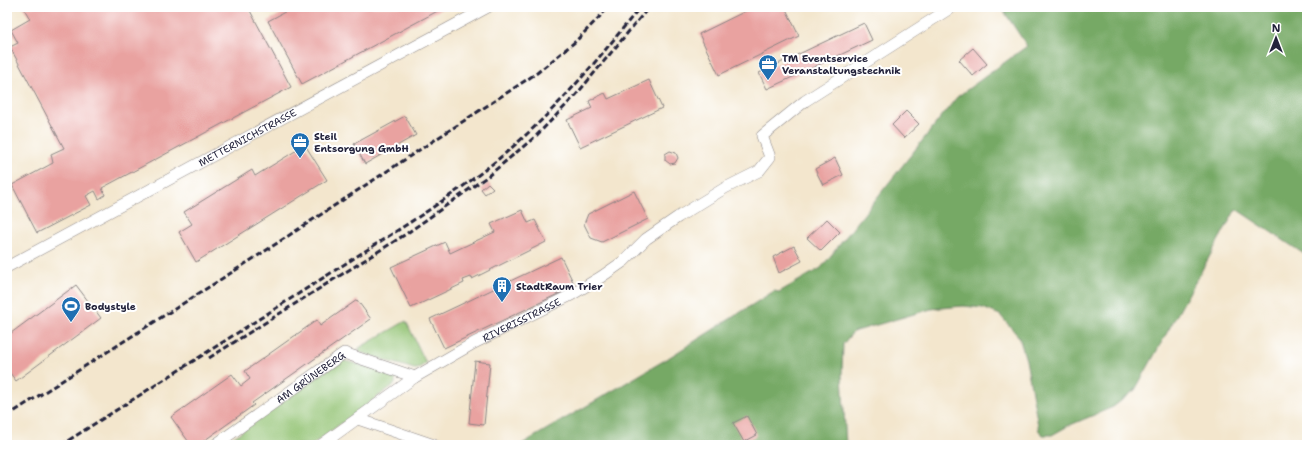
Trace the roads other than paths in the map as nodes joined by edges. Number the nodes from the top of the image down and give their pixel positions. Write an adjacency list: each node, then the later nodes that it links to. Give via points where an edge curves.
1 (488, 7): 3 (street, METTERNICHSTRASSE)
2 (952, 7): 4 (street, RIVERISSTRASSE, via 805,101 762,136 770,157 754,175 719,192 651,236 612,270 572,295 474,343)
3 (7, 267)
4 (415, 377): 5 (street, RIVERISSTRASSE); 6 (street, AM GRÜNEBERG, via 344,353)
5 (358, 419): 7 (street, RIVERISSTRASSE); 8 (street)
6 (215, 445)
7 (321, 445)
8 (434, 445)

